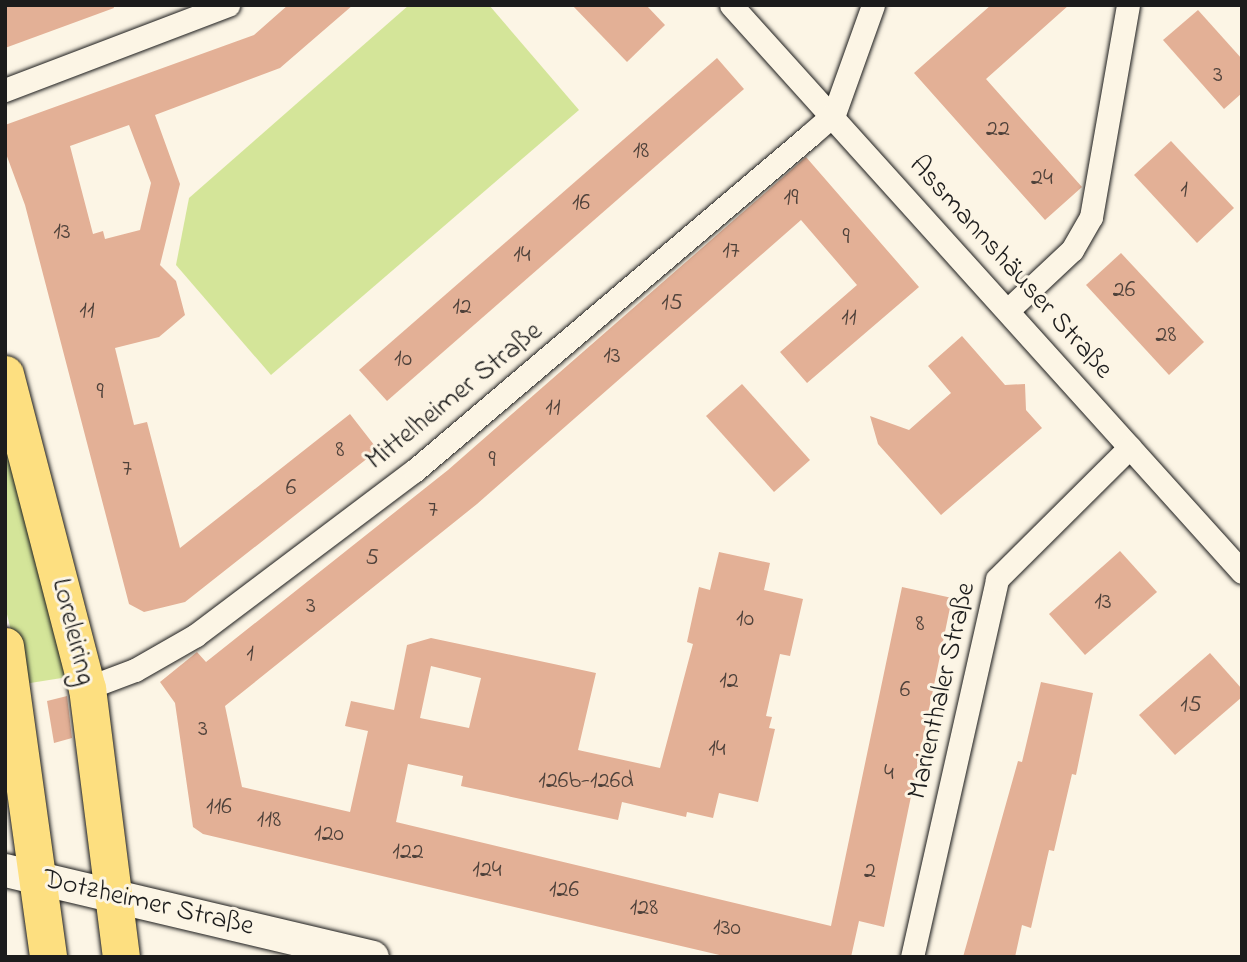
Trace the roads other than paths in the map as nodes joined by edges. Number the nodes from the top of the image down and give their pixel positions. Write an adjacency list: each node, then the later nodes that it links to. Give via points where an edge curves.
1 (228, 5): 5 (street)
2 (731, 5): 6 (street, Assmannshäuser Straße)
3 (873, 5): 6 (street)
4 (1128, 5): 7 (street, via 1091,217 1072,250)
5 (5, 90)
6 (834, 114): 7 (street, Assmannshäuser Straße); 12 (street, Mittelheimer Straße, via 414,471 196,635 135,670)
7 (1008, 310): 9 (street, Assmannshäuser Straße)
8 (5, 374): 12 (main road, Loreleiring)
9 (1130, 447): 10 (street, Assmannshäuser Straße); 18 (street, Marienthaler Straße, via 997,579)
10 (1242, 572)
11 (5, 646): 13 (main road)
12 (87, 688): 14 (main road, Loreleiring)
13 (21, 874): 14 (main road, Dotzheimer Straße); 15 (main road)
14 (115, 895): 16 (main road, Loreleiring); 17 (main road, Dotzheimer Straße)
15 (48, 957)
16 (121, 957)
17 (372, 957)
18 (912, 957)

